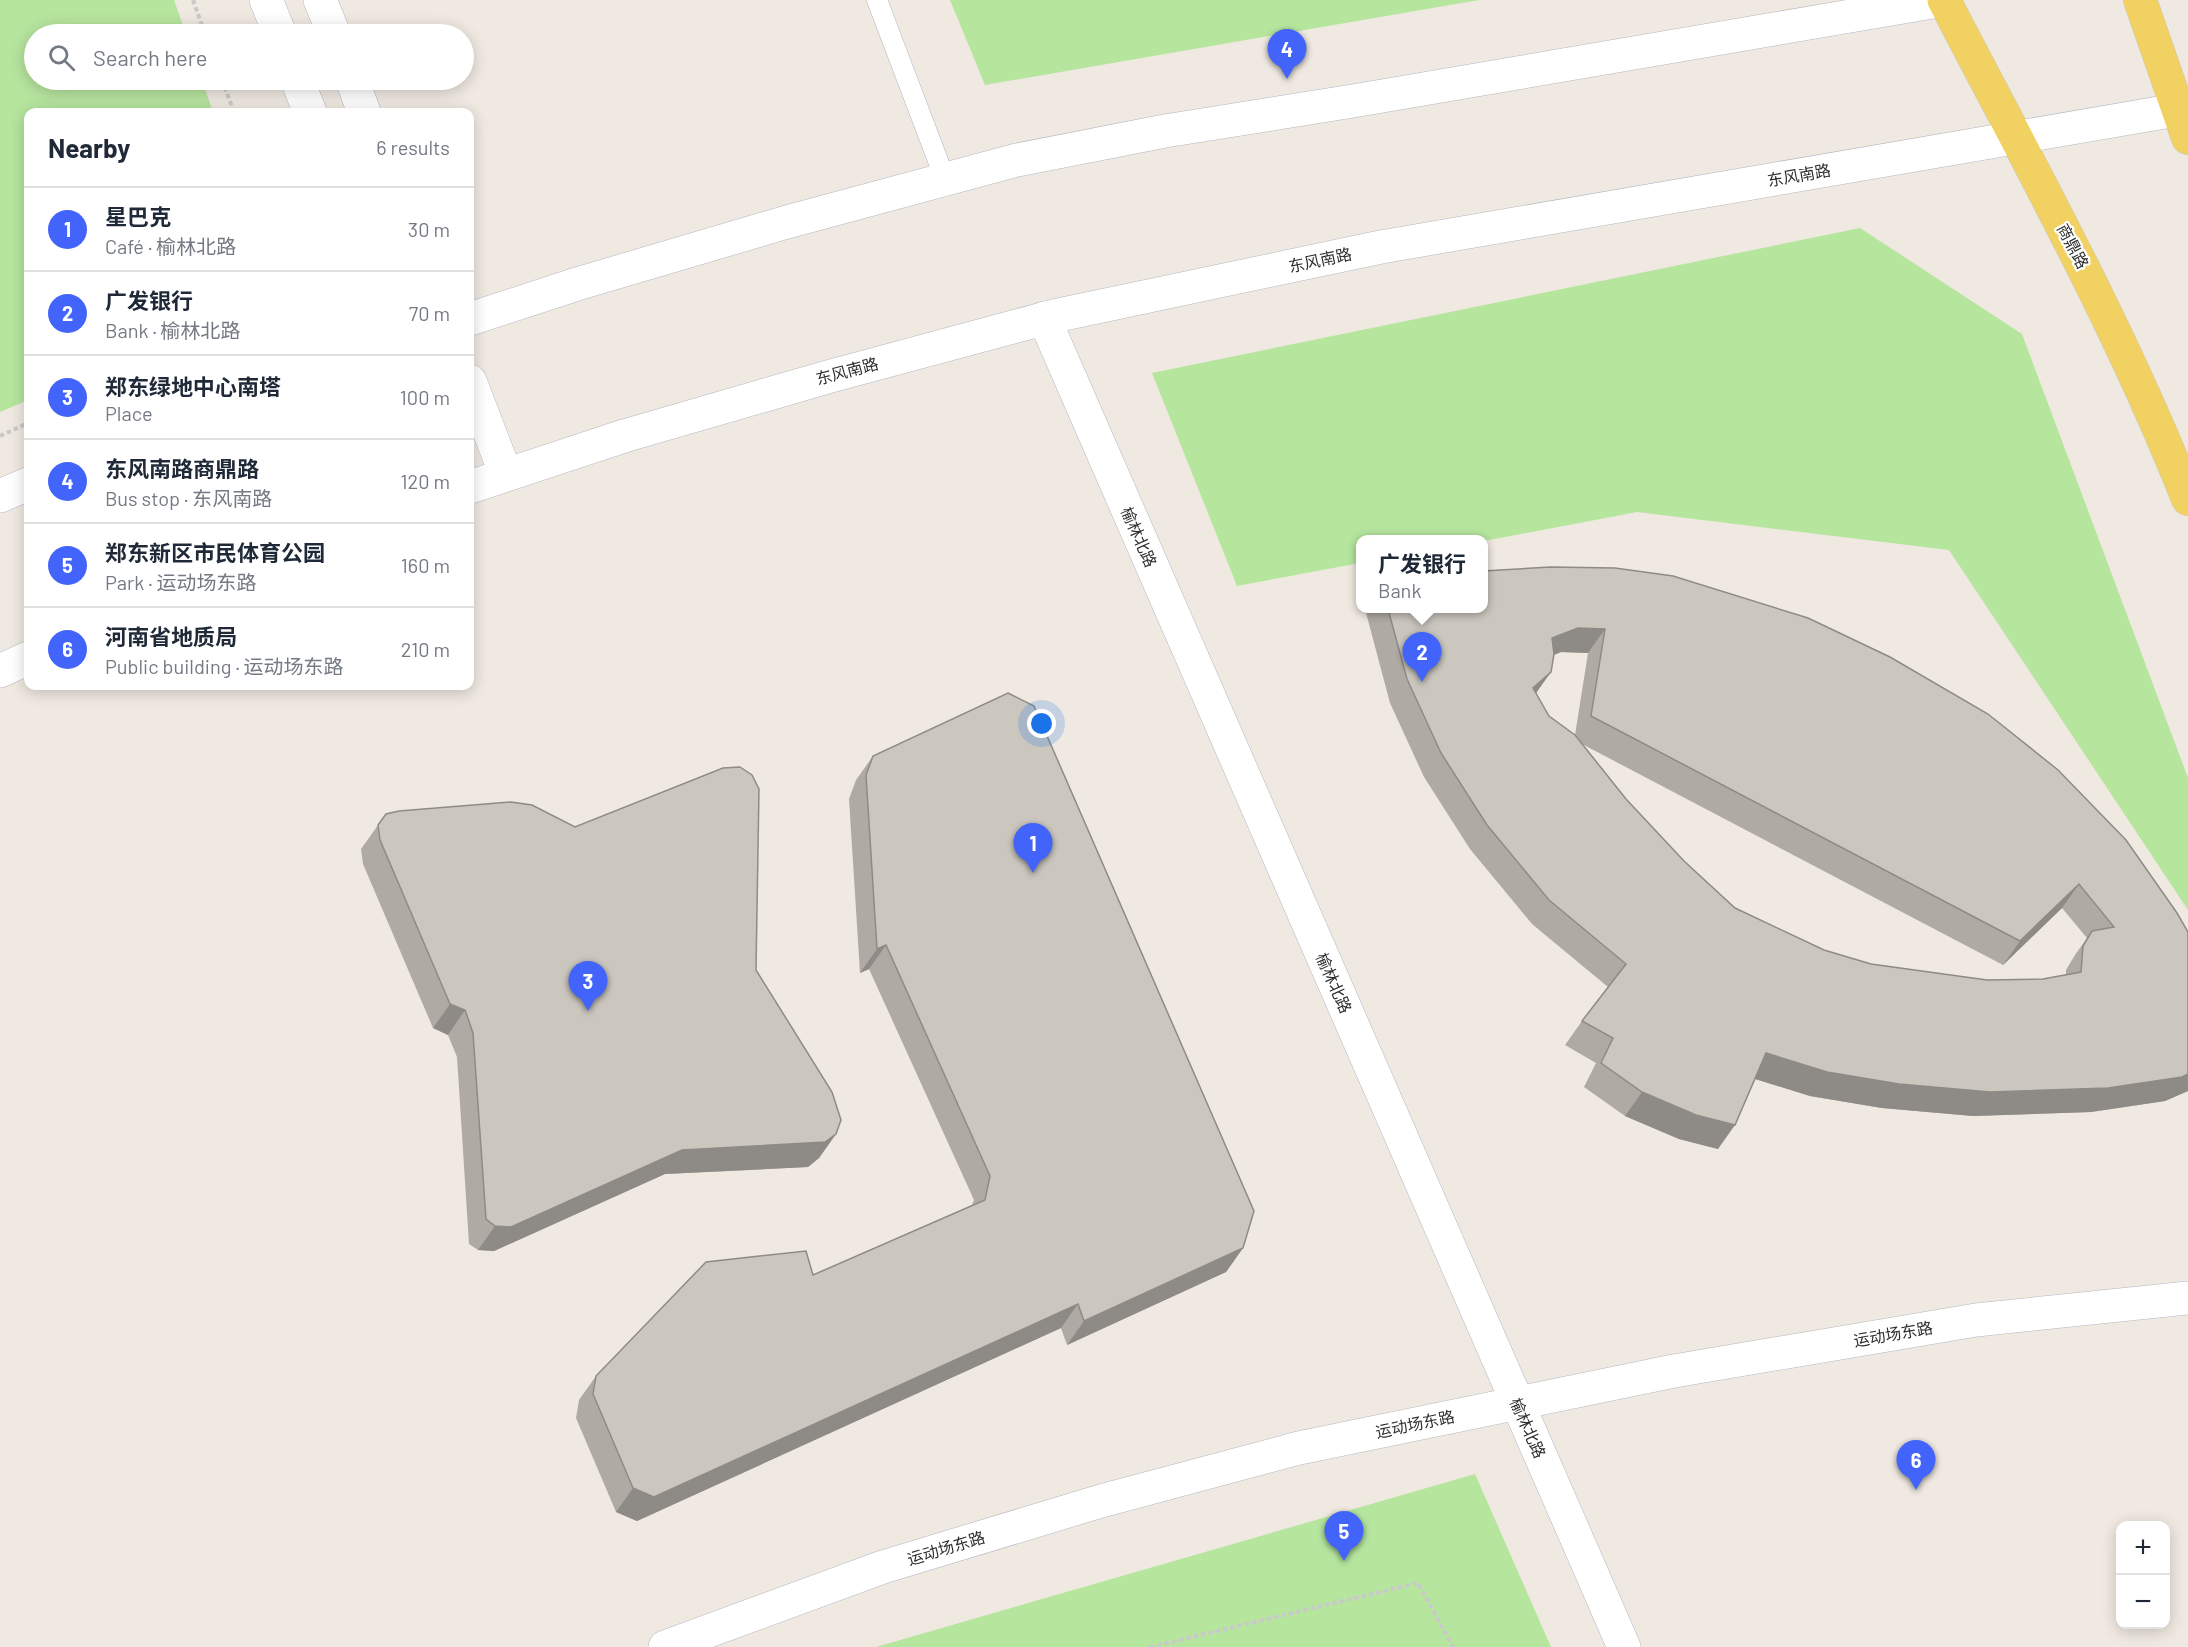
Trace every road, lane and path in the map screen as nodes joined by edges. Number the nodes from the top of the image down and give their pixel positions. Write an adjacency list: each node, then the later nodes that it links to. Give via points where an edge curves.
1 (193, 0): 7 (path)
2 (266, 0): 8 (main road)
3 (320, 0): 9 (main road)
4 (877, 0): 18 (lane)
5 (1944, 0): 17 (main road, 商鼎路); 18 (main road, via 1165,131 1017,160)
6 (2140, 0): 16 (main road)
7 (201, 24)
8 (276, 24)
9 (330, 24)
10 (226, 90): 13 (path)
11 (301, 90): 14 (main road)
12 (355, 90): 15 (main road)
13 (232, 108)
14 (308, 108)
15 (362, 108)
16 (2185, 118): 17 (main road, 东风南路)
17 (2016, 138): 20 (main road, 东风南路, via 1381,247); 28 (main road, 商鼎路, via 2088,275)
18 (945, 179): 19 (main road, via 776,225)
19 (474, 318)
20 (1044, 318): 24 (main road, 东风南路, via 624,436); 32 (main road, 榆林北路)
21 (474, 391): 24 (main road)
22 (24, 425): 23 (path)
23 (0, 436)
24 (506, 475): 25 (main road, 东风南路)
25 (474, 485)
26 (24, 486): 27 (main road)
27 (0, 496)
28 (2188, 499)
29 (24, 660): 30 (main road)
30 (0, 671)
31 (2188, 1298): 32 (main road, 运动场东路, via 1976,1320 1674,1371)
32 (1517, 1403): 33 (main road, 运动场东路, via 1299,1448 1101,1501 883,1567); 36 (main road, 榆林北路)
33 (665, 1647)
34 (1150, 1647): 35 (path, via 1418,1583)
35 (1453, 1647)
36 (1624, 1647)

